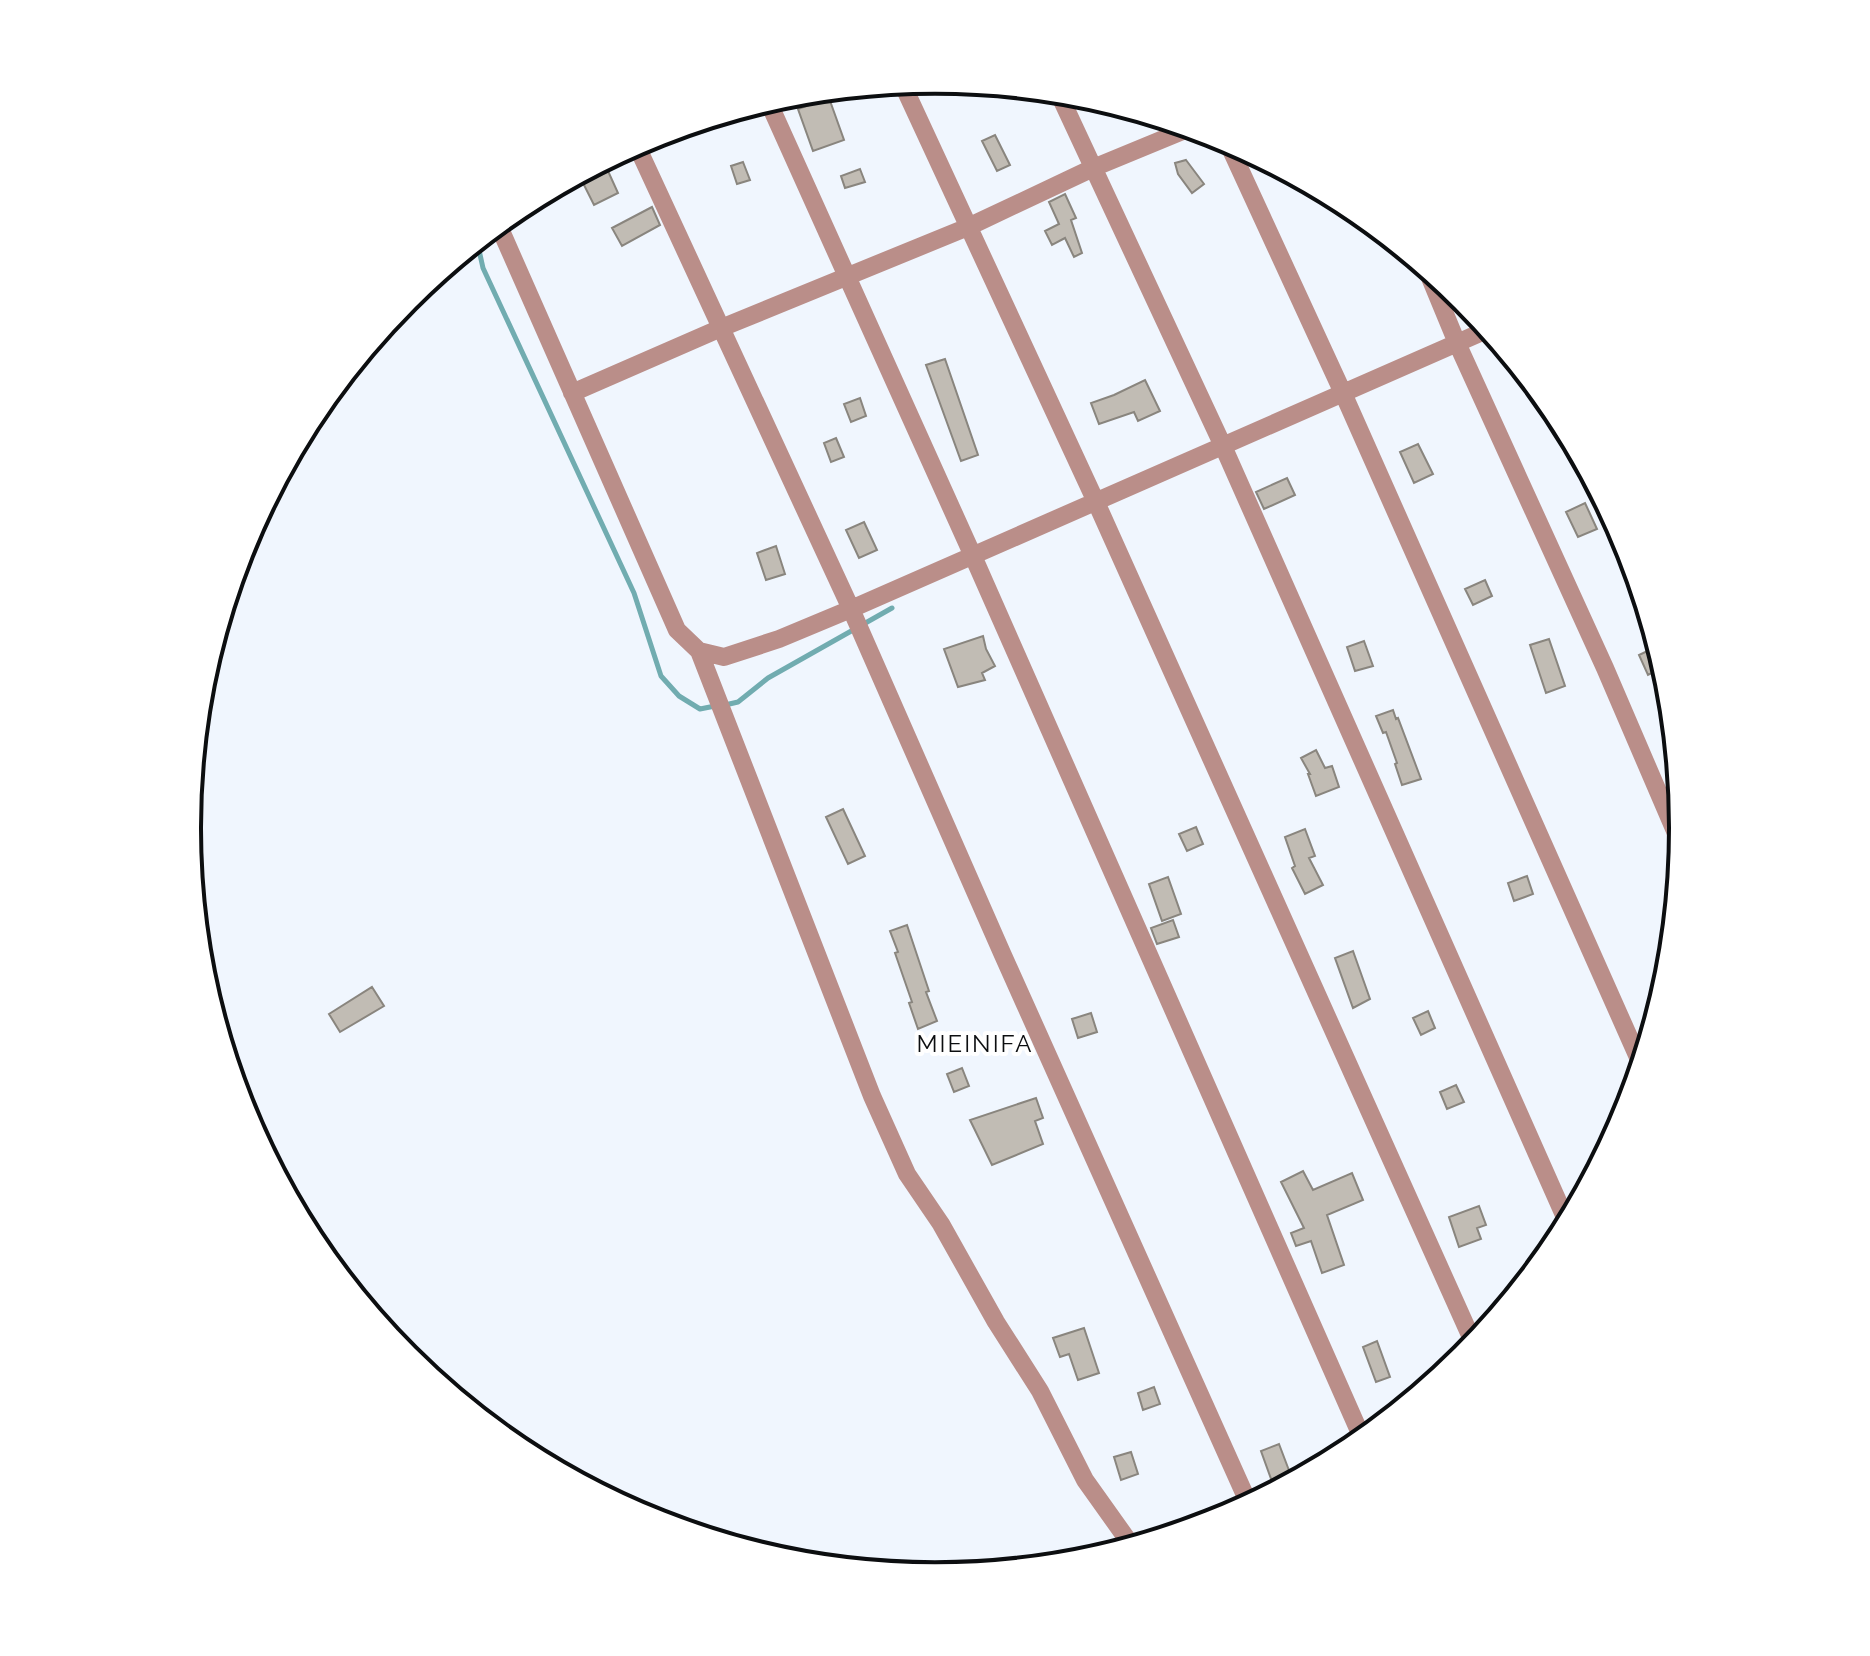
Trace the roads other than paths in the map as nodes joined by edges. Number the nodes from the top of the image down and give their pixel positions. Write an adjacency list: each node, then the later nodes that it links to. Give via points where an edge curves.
1 (908, 95): 8 (street)
2 (1064, 106): 7 (street)
3 (773, 112): 10 (street)
4 (1175, 134): 7 (street)
5 (641, 156): 12 (street)
6 (1235, 159): 16 (street)
7 (1093, 168): 8 (street); 17 (street)
8 (968, 227): 10 (street); 18 (street)
9 (503, 235): 15 (street)
10 (848, 276): 12 (street); 19 (street)
11 (1436, 292): 14 (street)
12 (721, 328): 15 (street); 20 (street)
13 (1478, 334): 14 (street)
14 (1457, 343): 16 (street); 22 (street)
15 (572, 393): 21 (street, via 677,630)
16 (1343, 393): 17 (street); 23 (street)
17 (1223, 446): 18 (street); 24 (street)
18 (1096, 502): 19 (street); 25 (street)
19 (973, 556): 20 (street); 26 (street)
20 (851, 609): 21 (street, via 724,657); 27 (street)
21 (699, 651): 28 (street, via 907,1174 1040,1391 1085,1480)
22 (1668, 816)
23 (1634, 1049)
24 (1562, 1210)
25 (1468, 1332)
26 (1358, 1428)
27 (1244, 1493)
28 (1125, 1537)

